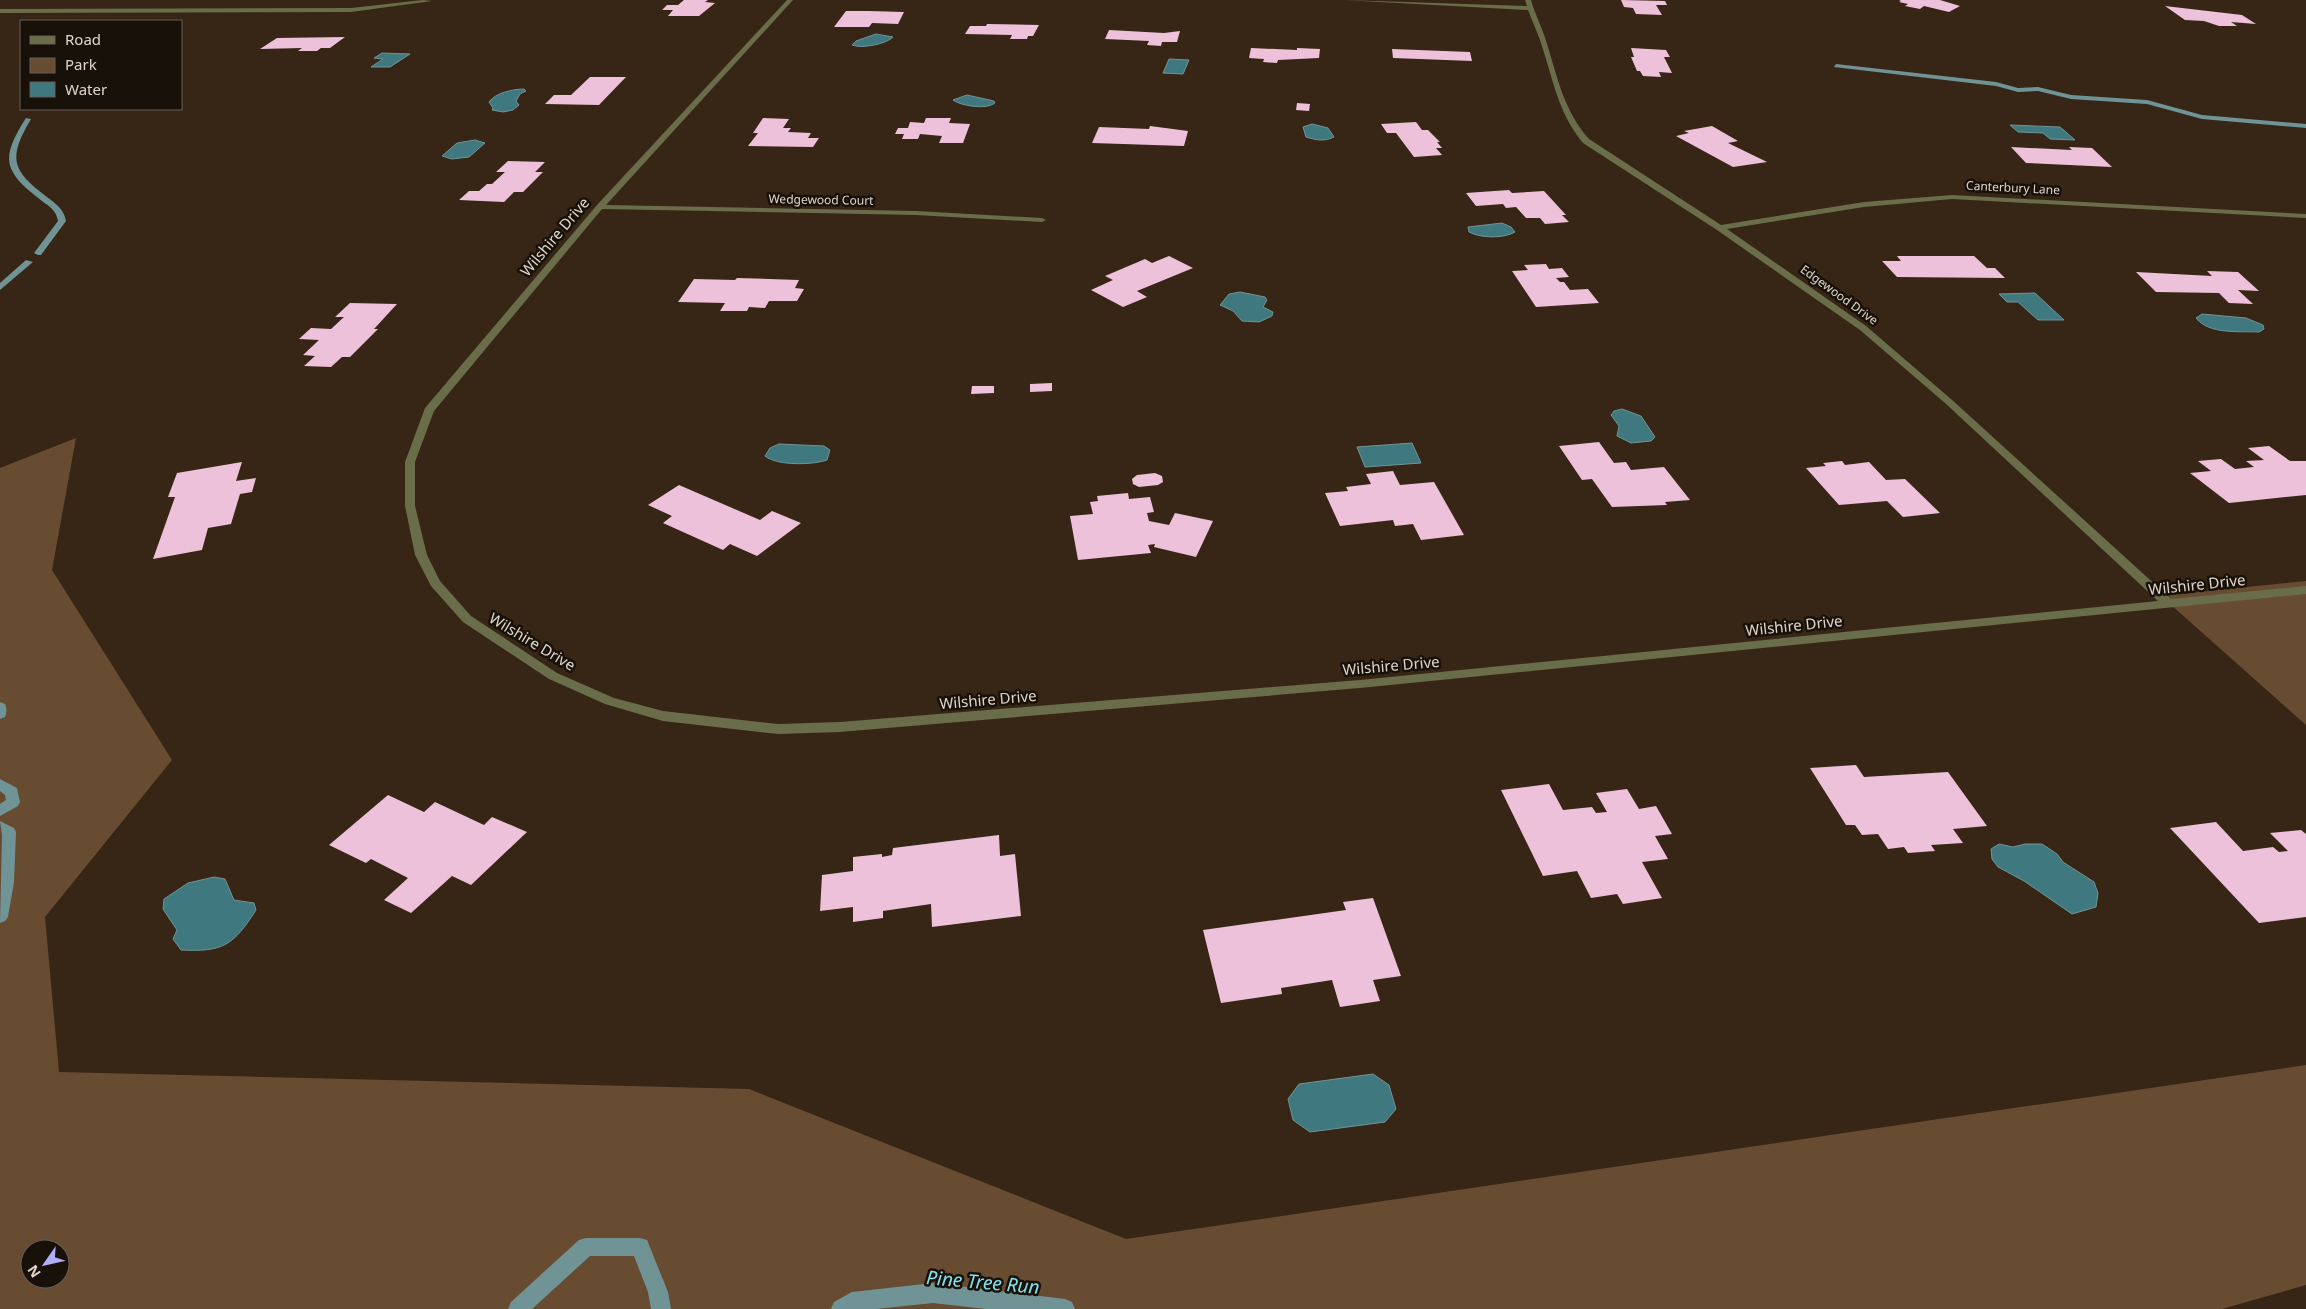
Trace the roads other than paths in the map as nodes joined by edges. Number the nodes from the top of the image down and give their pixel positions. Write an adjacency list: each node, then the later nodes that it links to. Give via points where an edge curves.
1 (790, 0): 6 (street, Wilshire Drive)
2 (1346, 0): 4 (street)
3 (429, 2): 5 (street, via 351,10)
4 (1529, 4): 9 (street, Edgewood Drive, via 1557,94 1574,129)
5 (0, 12)
6 (600, 207): 8 (street, Wedgewood Court, via 916,212); 11 (street, Wilshire Drive, via 429,410 410,462 410,506 420,555 435,583 467,619 553,676 610,701 663,716 778,729 840,728 1370,683)
7 (2306, 216): 9 (street, Canterbury Lane, via 1952,197 1858,204)
8 (1042, 220)
9 (1720, 228): 11 (street, Edgewood Drive, via 1864,328)
10 (2306, 590): 11 (street, Wilshire Drive)
11 (2168, 603)

